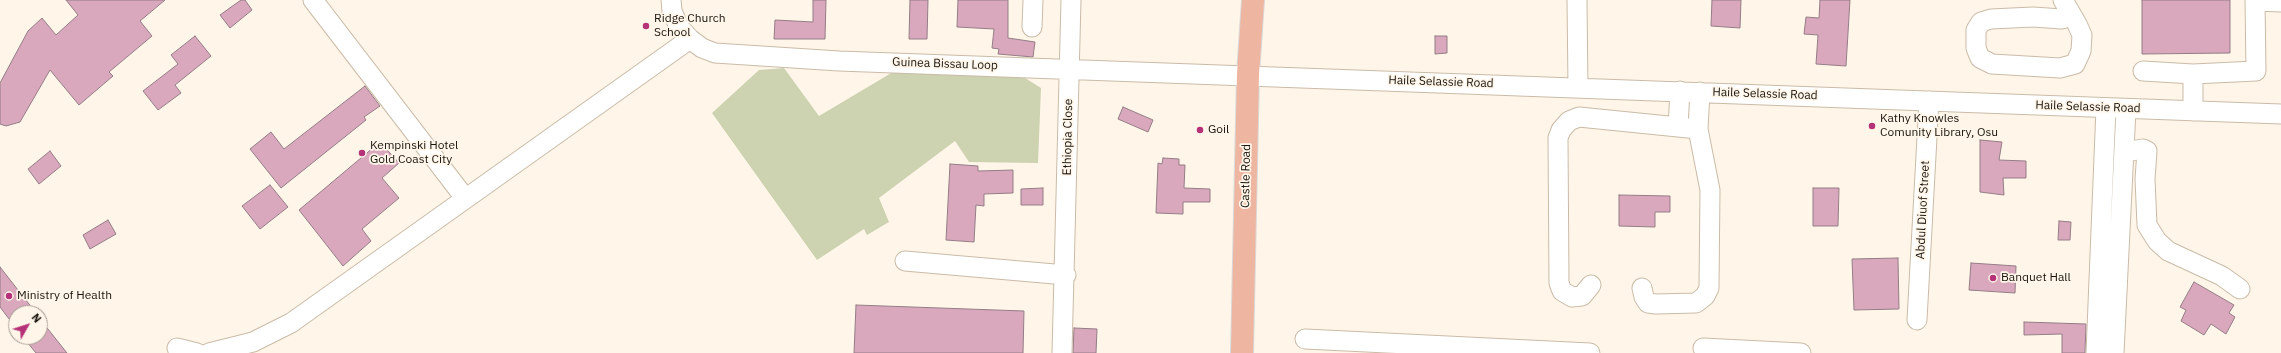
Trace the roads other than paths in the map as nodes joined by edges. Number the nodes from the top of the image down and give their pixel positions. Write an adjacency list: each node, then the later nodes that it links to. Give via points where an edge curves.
1 (313, 0): 27 (street)
2 (671, 0): 11 (street, Guinea Bissau Loop, via 672,11 679,27)
3 (1034, 0): 10 (street)
4 (1071, 0): 12 (street, Ethiopia Close)
5 (1253, 0): 14 (main road, Castle Road)
6 (1577, 0): 16 (street)
7 (2255, 1): 8 (street); 15 (street, via 2256,71)
8 (2281, 2)
9 (2068, 8): 9 (street, via 2082,35 2081,51 2075,64 2060,68 1992,64 1980,58 1976,48 1976,30 1981,22 1991,19 2033,17 2062,19)
10 (1032, 27)
11 (690, 39): 12 (street, Guinea Bissau Loop, via 715,53 839,61); 27 (street)
12 (1069, 68): 14 (street, Guinea Bissau Loop); 29 (street, Ethiopia Close)
13 (2143, 71): 15 (street)
14 (1248, 74): 16 (street, Haile Selassie Road); 42 (main road, Castle Road)
15 (2193, 74): 22 (street)
16 (1578, 87): 17 (street, Haile Selassie Road)
17 (1680, 91): 18 (street, Haile Selassie Road); 24 (street)
18 (1700, 92): 19 (street, Haile Selassie Road); 25 (street)
19 (1929, 101): 20 (street, Haile Selassie Road); 35 (street, Abdul Diuof Street)
20 (2106, 108): 21 (street, Haile Selassie Road); 34 (street)
21 (2126, 109): 22 (street, Haile Selassie Road); 26 (street)
22 (2194, 111): 23 (street, Haile Selassie Road)
23 (2281, 114)
24 (1678, 127): 25 (street); 30 (street, via 1579,117 1569,121 1561,130 1558,138 1559,283 1562,290 1572,297 1582,296)
25 (1698, 129): 31 (street, via 1710,190 1710,288 1706,296 1696,303 1656,304 1648,303)
26 (2124, 152): 32 (street, via 2143,149 2147,151 2147,225 2157,241 2168,251 2222,276); 33 (street)
27 (465, 198): 40 (street, via 291,323 253,342)
28 (905, 261): 29 (street)
29 (1066, 275): 41 (street, Ethiopia Close)
30 (1591, 285)
31 (1642, 288)
32 (2240, 289)
33 (2118, 292): 34 (street); 46 (street)
34 (2098, 293): 45 (street)
35 (1917, 320)
36 (1305, 338): 43 (street)
37 (177, 348): 39 (street)
38 (1703, 348): 44 (street)
39 (197, 353)
40 (209, 353)
41 (1062, 353)
42 (1242, 353)
43 (1590, 353)
44 (1801, 353)
45 (2096, 353)
46 (2114, 353)

